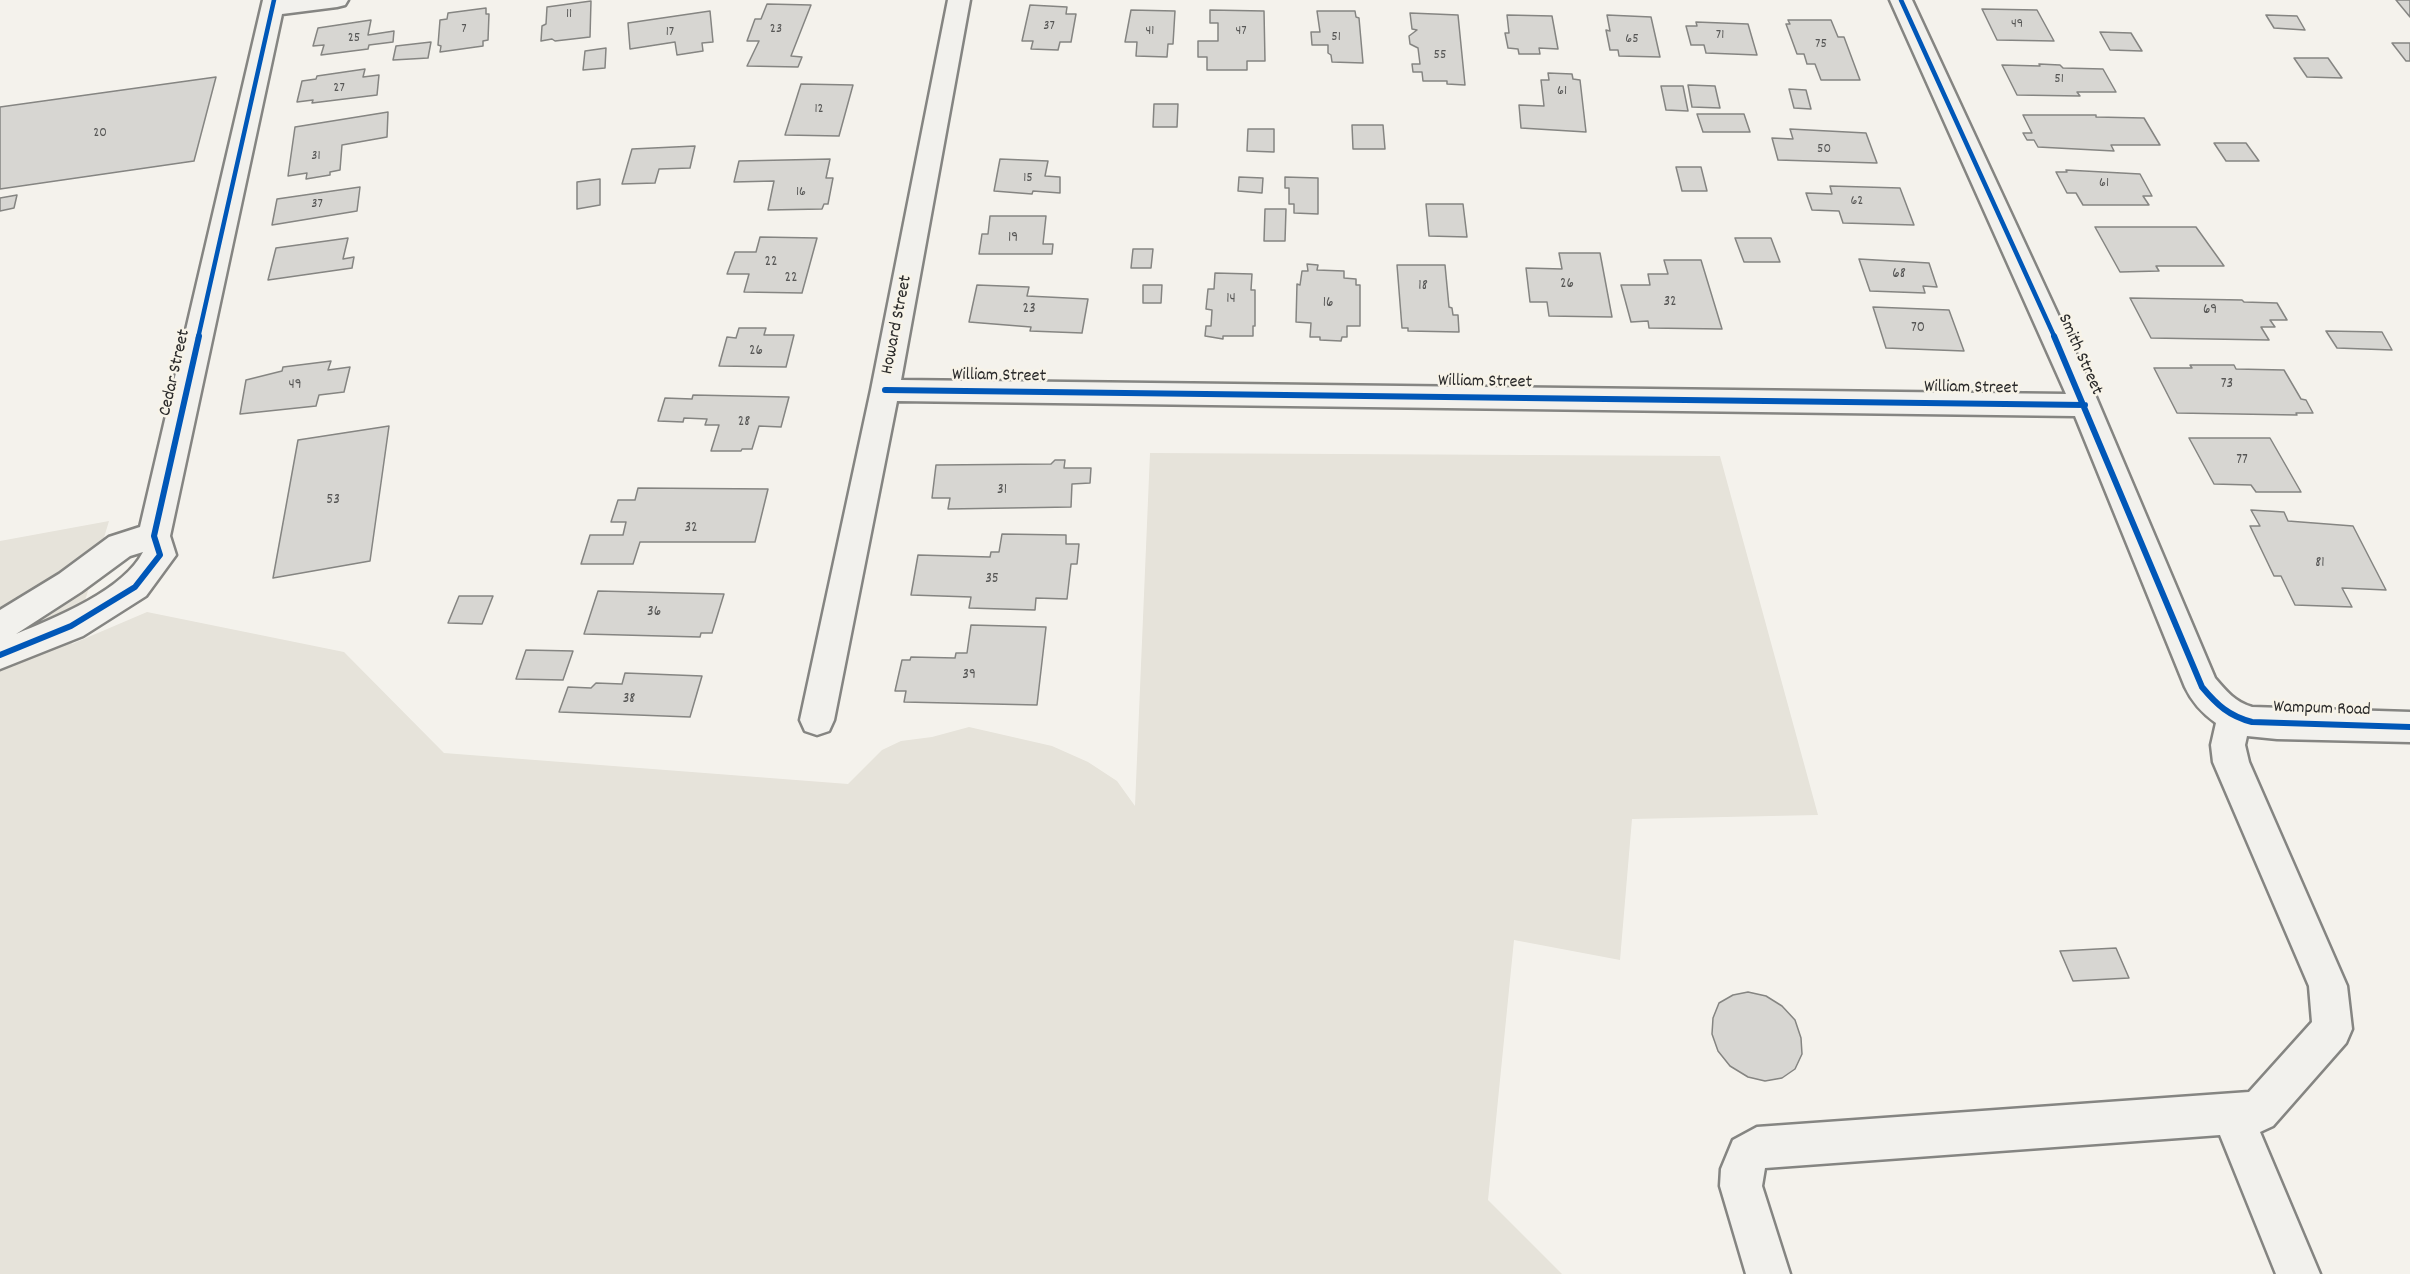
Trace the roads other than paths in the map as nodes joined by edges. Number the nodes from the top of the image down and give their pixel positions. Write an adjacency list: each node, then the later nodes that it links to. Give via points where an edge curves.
1 (337, 0): 4 (street)
2 (959, 0): 5 (street, Howard Street)
3 (1901, 0): 6 (street, Smith Street)
4 (273, 4): 7 (street, Cedar Street)
5 (885, 390): 6 (street, William Street); 11 (street, Howard Street)
6 (2085, 405): 10 (street, Smith Street, via 2202,687)
7 (154, 536): 8 (street, via 120,546); 9 (street, Cedar Street, via 160,555 135,588 71,626)
8 (0, 627)
9 (0, 655)
10 (2234, 717): 12 (street, Wampum Road, via 2277,724); 13 (street, via 2228,745 2231,762 2328,986 2332,1029 2259,1112)
11 (817, 720)
12 (2410, 727)
13 (2232, 1114): 14 (street, via 1757,1148 1742,1168 1741,1186); 15 (street)
14 (1768, 1274)
15 (2298, 1274)

